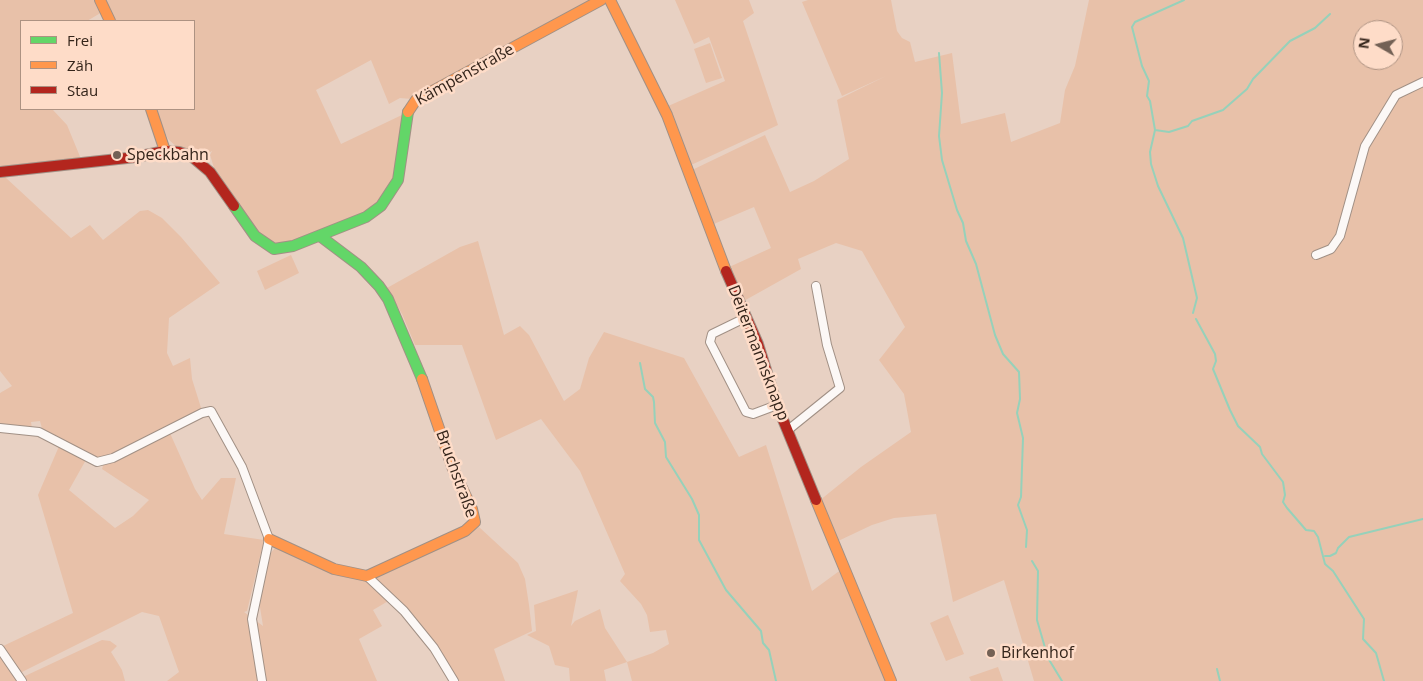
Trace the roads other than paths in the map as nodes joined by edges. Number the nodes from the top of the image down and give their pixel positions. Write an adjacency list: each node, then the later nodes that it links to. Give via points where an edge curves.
1 (100, 0): 4 (street)
2 (601, 0): 9 (street, Kämpenstraße, via 416,100 408,111 401,170 386,200 372,213)
3 (610, 0): 12 (street, Deitermannsknapp, via 667,115 714,243)
4 (110, 20)
5 (1423, 82): 10 (street, via 1396,95 1365,146 1340,236 1331,249)
6 (150, 110): 7 (street)
7 (166, 151): 8 (street, Kämpenstraße); 9 (street, Kämpenstraße, via 179,152 201,163 256,236 274,249)
8 (0, 172)
9 (320, 236): 17 (street, Bruchstraße, via 365,271 388,299 414,356 453,469 476,518 472,527 465,531)
10 (1316, 255)
11 (816, 286): 15 (street, via 827,345 840,388)
12 (747, 318): 13 (street, Deitermannsknapp); 13 (street, via 712,334 710,342 748,414)
13 (777, 404): 15 (street, Deitermannsknapp)
14 (0, 428): 16 (street, via 39,432 96,462 113,458 211,411 242,467)
15 (788, 430): 22 (street, Deitermannsknapp)
16 (269, 540): 17 (street, via 334,569); 20 (street, via 252,619)
17 (367, 576): 21 (street, via 404,611)
18 (0, 649): 19 (street)
19 (22, 681)
20 (262, 681)
21 (454, 681)
22 (891, 681)

